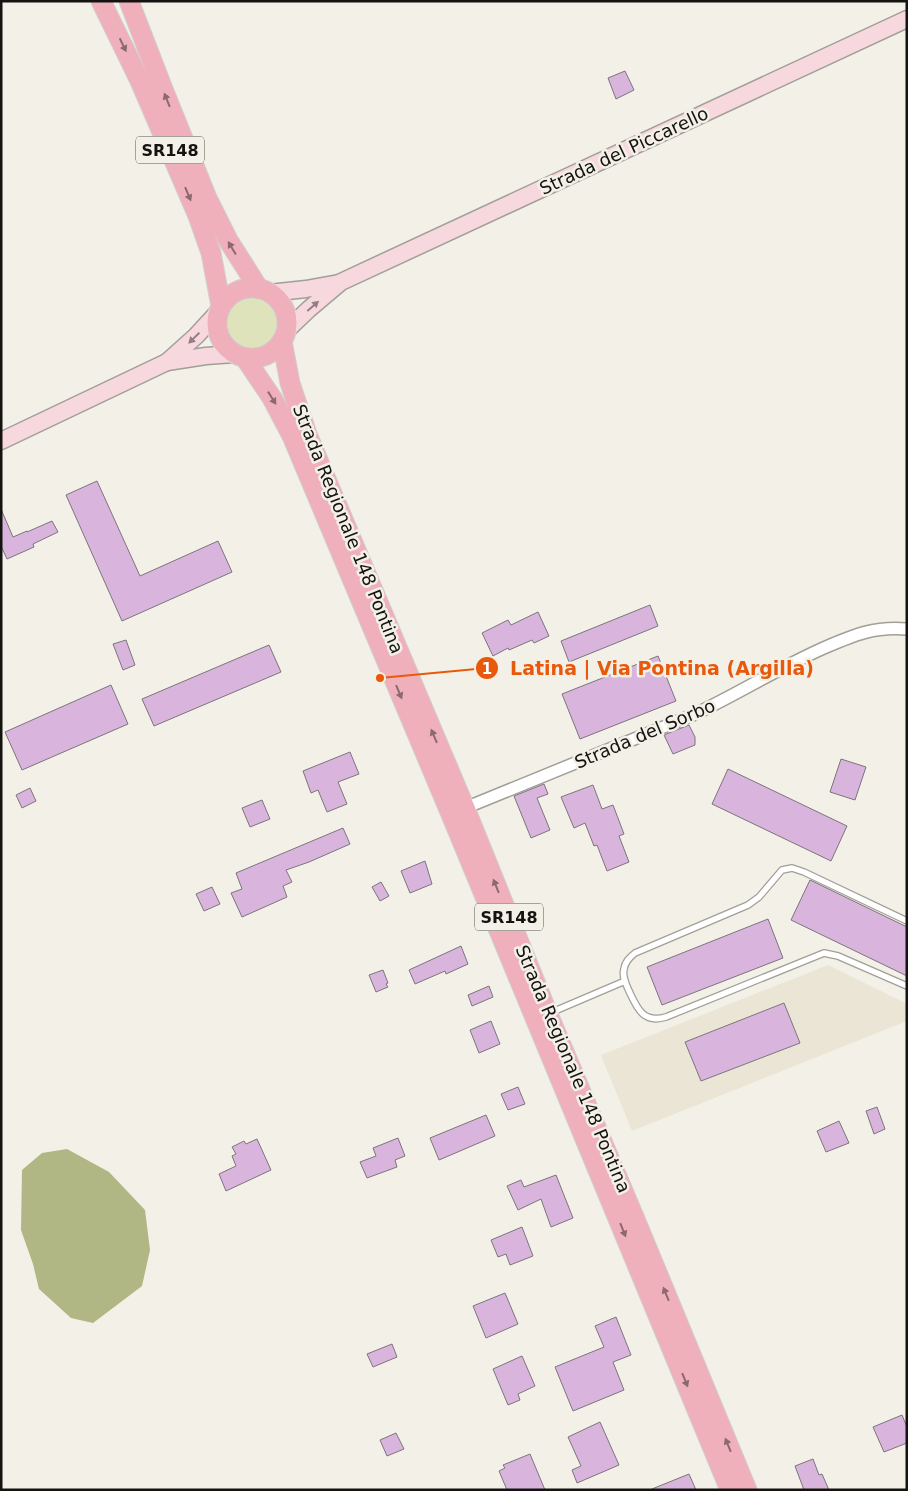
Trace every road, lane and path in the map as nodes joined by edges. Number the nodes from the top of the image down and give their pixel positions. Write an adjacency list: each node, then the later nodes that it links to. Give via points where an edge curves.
1 (101, 1): 6 (main road, Strada Regionale 148 Pontina / SR148, one-way to 6, via 140,81 200,222 211,253)
2 (129, 1): 5 (main road, Strada Regionale 148 Pontina / SR148, one-way to 2, via 228,240 207,198)
3 (907, 19): 4 (street, Strada del Piccarello)
4 (341, 282): 5 (street, Strada del Piccarello, via 306,289); 7 (street, Strada del Piccarello, one-way to 4)
5 (264, 291): 6 (main road, via 248,288 238,291 228,297); 7 (main road, Strada Regionale 148 Pontina / SR148, via 278,300 284,309 287,320)
6 (220, 308): 8 (main road, Strada Regionale 148 Pontina / SR148, via 217,327 220,338 226,347); 9 (street, one-way to 9)
7 (284, 336): 8 (main road, via 276,350 266,356); 12 (main road, Strada Regionale 148 Pontina / SR148, one-way to 7, via 303,424 290,383)
8 (240, 356): 9 (street, via 206,356); 17 (main road, Strada Regionale 148 Pontina / SR148, one-way to 17, via 272,398 292,436)
9 (167, 362): 10 (street)
10 (1, 440)
11 (907, 629): 12 (street, Strada del Sorbo, via 875,629 855,635 790,663 685,719)
12 (464, 808): 16 (main road, Strada Regionale 148 Pontina / SR148, one-way to 12)
13 (907, 921): 14 (lane, via 804,872 787,868 748,905 634,954 624,968)
14 (625, 981): 15 (lane, via 640,1012 655,1019 824,953); 16 (lane)
15 (907, 986)
16 (548, 1014): 18 (main road, Strada Regionale 148 Pontina / SR148, one-way to 16)
17 (730, 1490)
18 (747, 1490)

